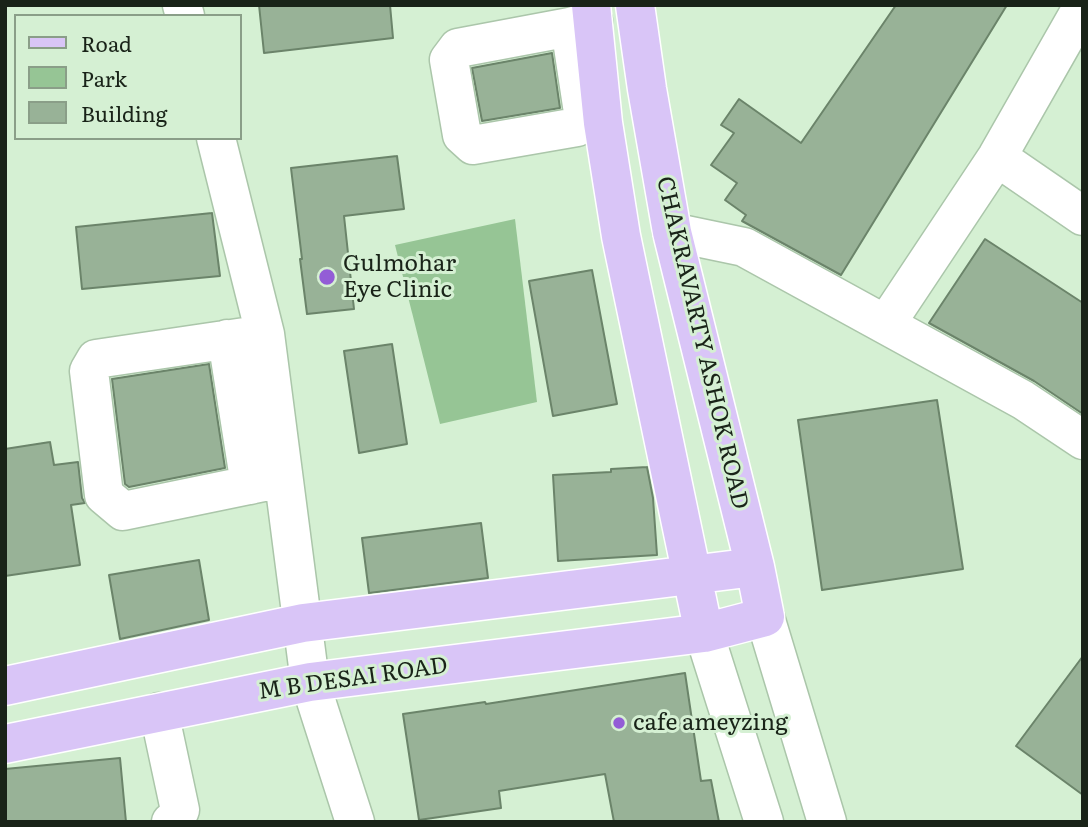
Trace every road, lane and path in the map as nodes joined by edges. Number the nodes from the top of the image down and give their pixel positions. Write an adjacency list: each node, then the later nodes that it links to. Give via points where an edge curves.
1 (635, 5): 7 (main road, CHAKRAVARTY ASHOK ROAD)
2 (1083, 6): 5 (street)
3 (585, 18): 14 (main road, via 621,236)
4 (216, 140): 9 (street)
5 (998, 157): 6 (street); 8 (street)
6 (1083, 216)
7 (672, 232): 8 (street, via 744,247); 13 (main road, CHAKRAVARTY ASHOK ROAD)
8 (886, 324): 11 (street, via 1023,400)
9 (265, 334): 10 (street); 12 (street)
10 (227, 339): 12 (street); 12 (street, via 96,359 89,371 104,495 122,511)
11 (1083, 440)
12 (267, 483): 16 (street)
13 (755, 567): 14 (main road); 15 (main road, CHAKRAVARTY ASHOK ROAD)
14 (692, 574): 16 (main road); 17 (main road)
15 (765, 617): 17 (main road); 25 (street)
16 (303, 623): 18 (street); 19 (main road)
17 (704, 634): 18 (main road, M B DESAI ROAD); 24 (street)
18 (310, 682): 20 (main road, M B DESAI ROAD); 23 (street)
19 (5, 685)
20 (159, 712): 21 (main road, M B DESAI ROAD); 22 (street, via 180,810)
21 (5, 744)
22 (171, 822)
23 (355, 822)
24 (764, 822)
25 (827, 822)

